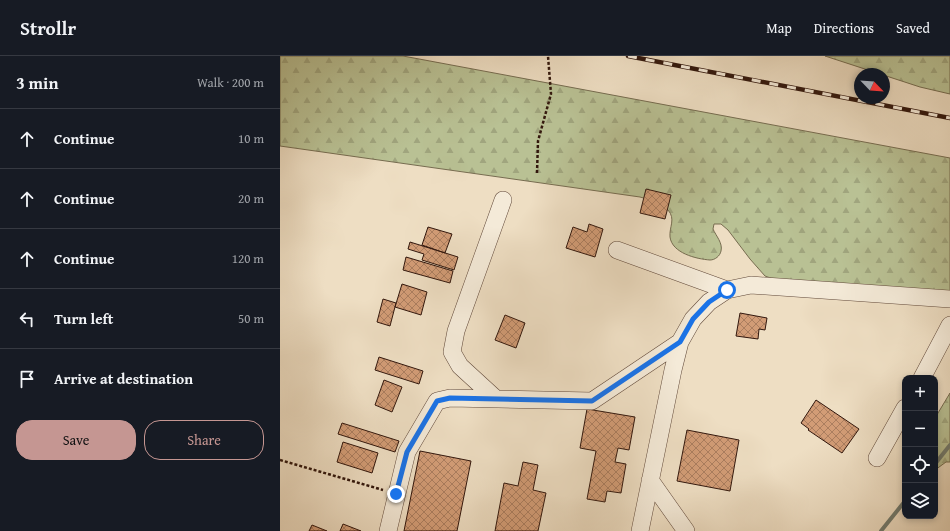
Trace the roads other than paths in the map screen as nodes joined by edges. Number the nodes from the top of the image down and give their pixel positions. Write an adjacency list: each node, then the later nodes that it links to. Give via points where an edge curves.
1 (502, 200): 8 (street, via 456,331 452,352 460,366)
2 (617, 250): 3 (street)
3 (727, 290): 4 (street, via 751,285); 6 (street, via 709,302 693,319)
4 (950, 299)
5 (950, 325): 7 (street)
6 (680, 342): 8 (street, via 592,401); 11 (street)
7 (924, 375)
8 (496, 399): 12 (street, via 450,398 437,401 407,452)
9 (903, 411): 10 (street)
10 (877, 458)
11 (650, 480): 13 (street); 14 (street)
12 (388, 531)
13 (640, 531)
14 (686, 531)

